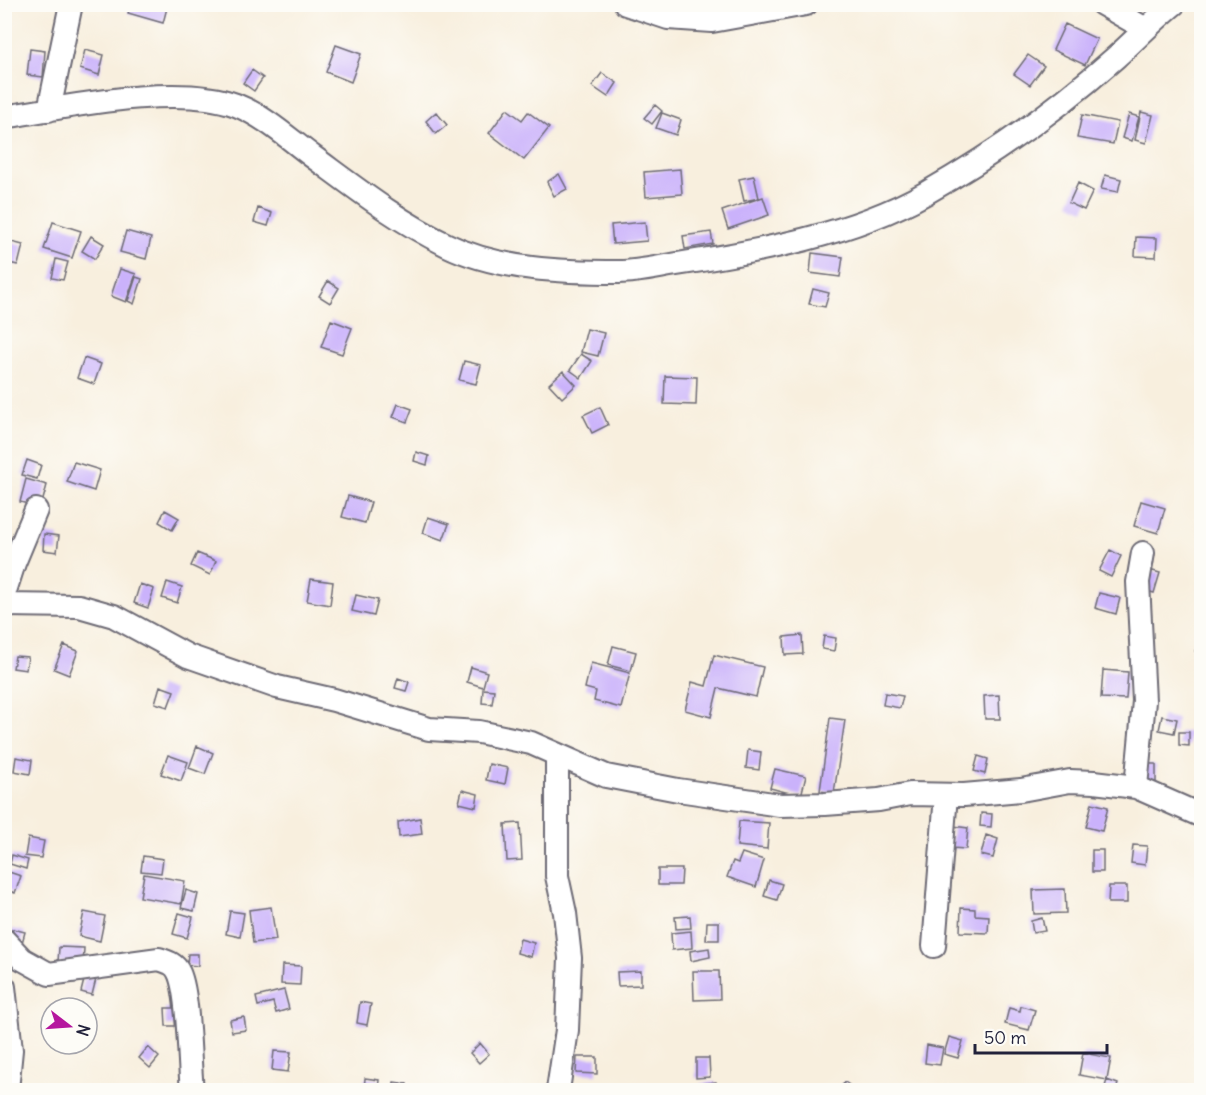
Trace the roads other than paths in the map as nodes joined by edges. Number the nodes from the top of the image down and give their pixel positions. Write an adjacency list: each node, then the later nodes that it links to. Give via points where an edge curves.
1 (71, 4): 7 (street)
2 (626, 4): 3 (street, via 668,18 712,21)
3 (806, 4)
4 (1102, 4): 6 (street)
5 (1174, 4): 6 (street)
6 (1144, 28): 7 (street, via 1118,55 1019,132 955,175 884,213 712,259 622,272 490,261 452,247 398,220 265,121 219,100 170,96)
7 (49, 110): 8 (street)
8 (4, 117)
9 (36, 510): 11 (street)
10 (1143, 553): 14 (street, via 1138,582 1143,701)
11 (4, 594)
12 (4, 605): 13 (street, via 79,606 114,616 188,656 277,687 429,729 479,732 531,743)
13 (557, 756): 15 (street, via 606,776 780,805); 22 (street, via 557,876 570,958 567,1030)
14 (1136, 788): 15 (street, via 1070,781 1021,790); 16 (street)
15 (946, 795): 18 (street)
16 (1202, 816)
17 (4, 940): 21 (street, via 22,959 49,974 159,958 172,964 179,972 183,991)
18 (934, 946)
19 (4, 987): 20 (street, via 11,1050)
20 (8, 1090)
21 (192, 1090)
22 (558, 1090)

